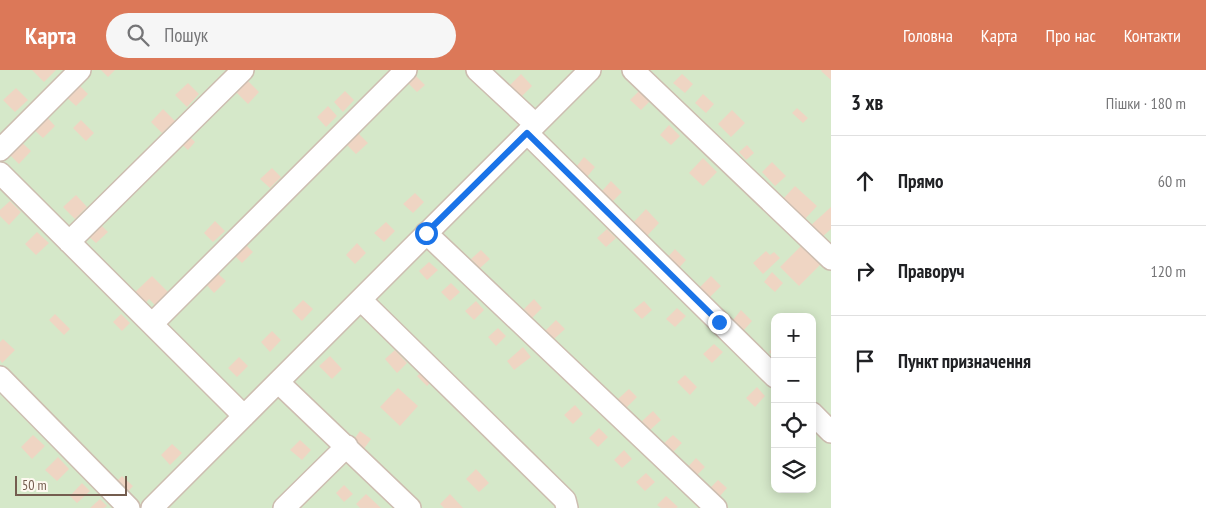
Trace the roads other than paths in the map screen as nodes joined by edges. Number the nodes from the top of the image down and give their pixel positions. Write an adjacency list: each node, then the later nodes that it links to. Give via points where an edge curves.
1 (80, 70): 8 (street)
2 (242, 70): 11 (street)
3 (406, 70): 14 (street)
4 (477, 70): 7 (street)
5 (590, 70): 7 (street)
6 (633, 70): 12 (street)
7 (531, 128): 10 (street); 15 (street)
8 (0, 150)
9 (0, 173): 11 (street)
10 (426, 233): 13 (street); 27 (street)
11 (69, 242): 14 (street)
12 (831, 259)
13 (361, 300): 17 (street); 26 (street, via 565,500)
14 (152, 324): 18 (street)
15 (771, 372)
16 (0, 377): 22 (street)
17 (278, 382): 18 (street); 21 (street)
18 (244, 416): 23 (street)
19 (816, 417): 20 (street)
20 (831, 432)
21 (347, 446): 24 (street); 25 (street)
22 (128, 508)
23 (152, 508)
24 (284, 508)
25 (410, 508)
26 (567, 508)
27 (716, 508)

